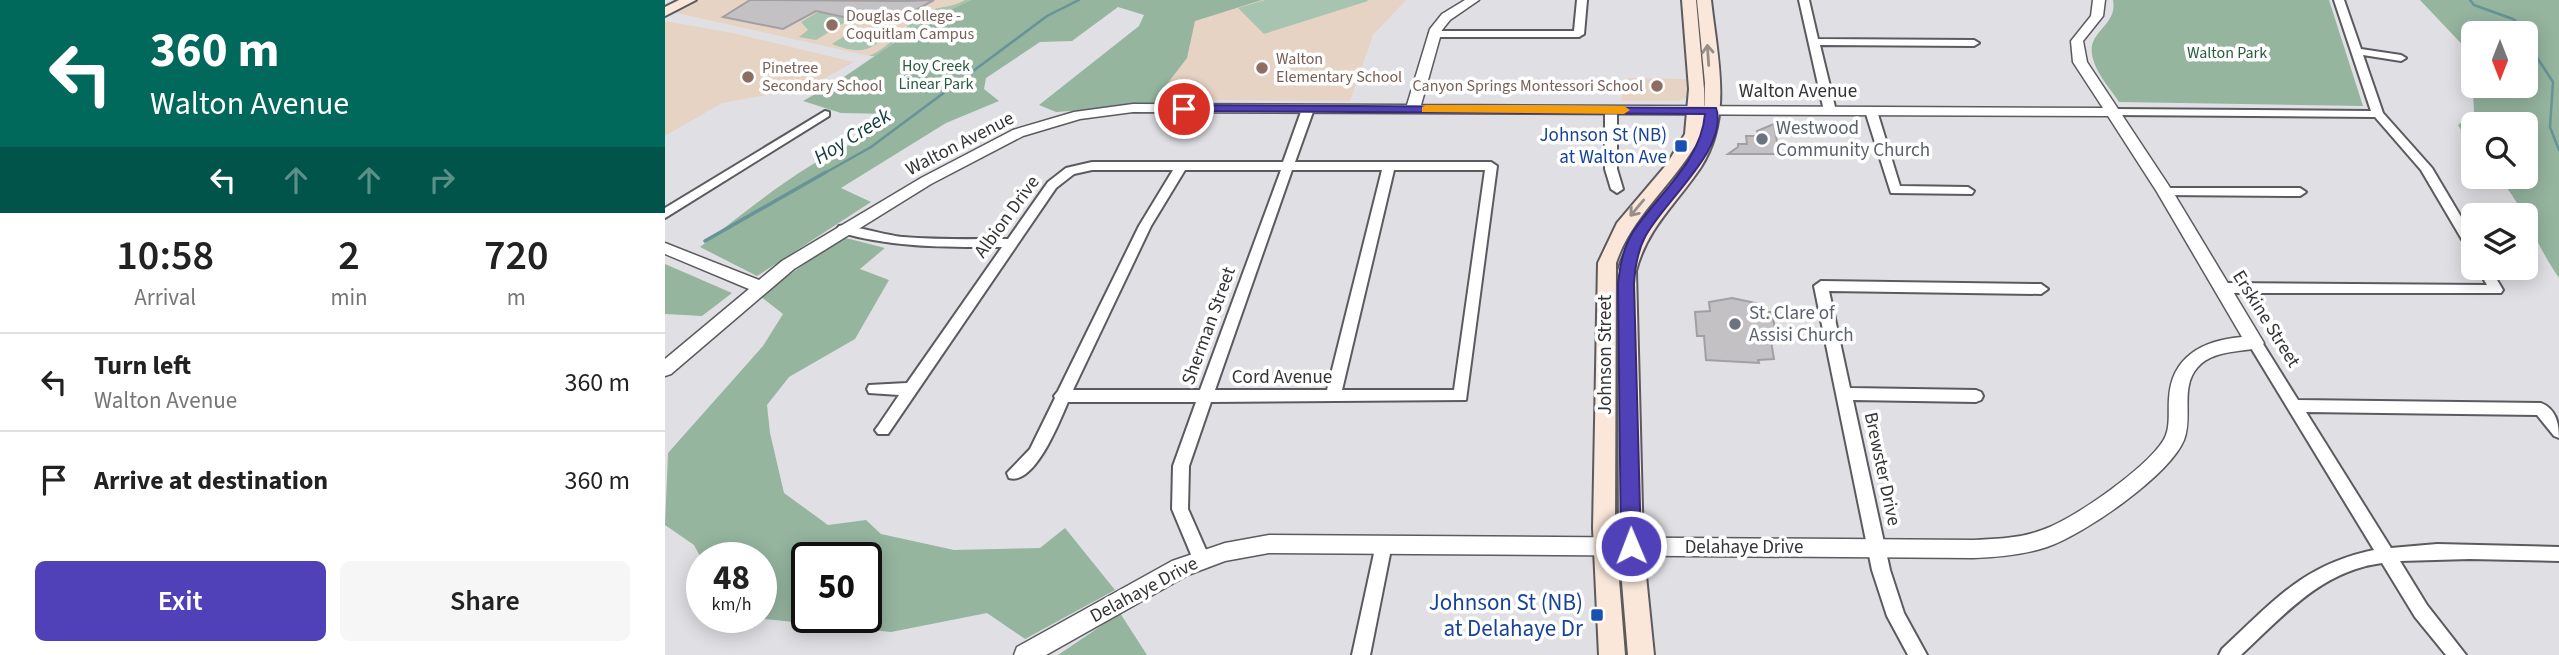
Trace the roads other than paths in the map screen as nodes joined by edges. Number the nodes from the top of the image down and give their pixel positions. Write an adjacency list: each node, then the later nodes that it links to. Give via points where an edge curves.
1 (673, 0): 10 (main road)
2 (689, 0): 11 (main road)
3 (1473, 0): 12 (street, via 1446,17)
4 (1582, 0): 12 (street, via 1579,34)
5 (1689, 0): 20 (main road, Johnson Street)
6 (1704, 0): 20 (main road, Johnson Street, one-way to 6)
7 (1804, 0): 13 (street)
8 (2099, 0): 23 (street, Erskine Street, via 2097,16 2080,35 2077,54)
9 (2339, 0): 15 (street)
10 (665, 4)
11 (665, 12)
12 (1434, 34): 18 (street)
13 (1814, 42): 14 (street); 21 (street)
14 (1974, 43)
15 (2355, 51): 16 (street); 25 (street)
16 (2401, 58)
17 (1308, 109): 18 (street, Walton Avenue); 27 (street, Sherman Street); 35 (street, Walton Avenue, via 1133,108 1079,115 1018,133)
18 (1413, 109): 19 (street, Walton Avenue)
19 (1611, 110): 20 (street, Walton Avenue); 29 (street, via 1611,169)
20 (1704, 110): 21 (street, Walton Avenue); 57 (main road, Johnson Street, one-way to 57, via 1685,152 1623,225 1607,263); 58 (main road, Johnson Street, via 1710,130 1697,158 1638,235 1629,259)
21 (1830, 110): 22 (street, Walton Avenue)
22 (1871, 111): 23 (street, Walton Avenue); 30 (street, via 1895,190)
23 (2113, 112): 25 (street, Walton Avenue); 31 (street, Erskine Street)
24 (825, 114): 33 (street)
25 (2378, 114): 34 (street, via 2426,168)
26 (1181, 166): 27 (street, Albion Drive); 36 (street, Albion Drive, via 1093,166 1070,171 1052,185); 47 (street, via 1145,226)
27 (1287, 166): 28 (street, Albion Drive); 48 (street, Sherman Street)
28 (1389, 166): 49 (street); 50 (street, Albion Drive, via 1491,166)
29 (1617, 189)
30 (1968, 191)
31 (2165, 192): 32 (street); 40 (street, Erskine Street)
32 (2300, 192)
33 (665, 214)
34 (2461, 228)
35 (843, 229): 36 (street, via 893,242); 39 (street, Walton Avenue)
36 (1011, 243): 45 (street, Albion Drive)
37 (665, 248): 39 (street)
38 (2491, 280): 40 (street, via 2496,290)
39 (760, 287): 43 (street)
40 (2221, 288): 42 (street, Erskine Street)
41 (2041, 289): 46 (street, Brewster Drive, via 1821,286)
42 (2255, 343): 52 (street, Erskine Street); 59 (street, Delahaye Drive, via 2214,346 2194,356 2180,379 2176,432 2165,454 2066,529 2026,544 1999,548)
43 (665, 369)
44 (874, 389): 45 (street)
45 (911, 389): 53 (street, Albion Drive)
46 (1845, 394): 51 (street); 59 (street, Brewster Drive)
47 (1062, 396): 48 (street, Cord Avenue); 55 (street, via 1036,453)
48 (1204, 396): 49 (street, Cord Avenue); 62 (street, Sherman Street, via 1178,482 1180,509)
49 (1333, 396): 50 (street, Cord Avenue)
50 (1461, 396)
51 (1976, 396)
52 (2297, 406): 54 (street, via 2541,409); 61 (street, Erskine Street)
53 (883, 430)
54 (2559, 432)
55 (1015, 472)
56 (1384, 544): 57 (street, Delahaye Drive); 62 (street, Delahaye Drive, via 1269,544); 64 (street)
57 (1605, 546): 58 (street, Delahaye Drive); 65 (main road, Johnson Street)
58 (1631, 546): 59 (street, Delahaye Drive); 66 (main road, Johnson Street)
59 (1877, 548): 67 (street, Brewster Drive, via 1896,616)
60 (2559, 554): 61 (street)
61 (2387, 555): 68 (street, via 2324,573); 69 (street, Erskine Street, via 2421,611)
62 (1201, 559): 63 (street, Delahaye Drive)
63 (1025, 655)
64 (1361, 655)
65 (1612, 655)
66 (1641, 655)
67 (1918, 655)
68 (2228, 655)
69 (2457, 655)

